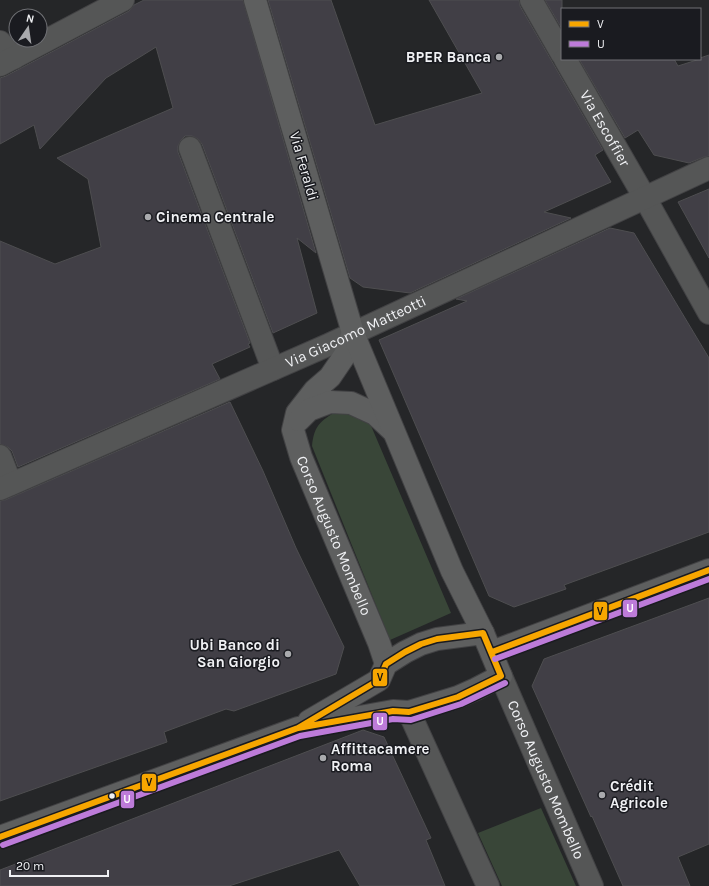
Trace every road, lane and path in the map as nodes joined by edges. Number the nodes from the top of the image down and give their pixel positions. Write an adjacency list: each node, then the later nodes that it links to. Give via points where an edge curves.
1 (124, 0): 7 (street)
2 (255, 0): 12 (main road, Via Feraldi)
3 (531, 0): 5 (street)
4 (0, 42): 7 (street)
5 (561, 52)
6 (566, 60): 10 (street, Via Escoffier)
7 (7, 61)
8 (190, 148): 13 (street)
9 (709, 168): 10 (street, Via Giacomo Matteotti)
10 (645, 198): 11 (street, Via Escoffier); 12 (street, Via Giacomo Matteotti)
11 (709, 313)
12 (353, 332): 13 (street, Via Giacomo Matteotti); 14 (main road, via 345,355 330,377 315,390 297,413); 15 (main road, Corso Augusto Mombello)
13 (273, 369): 17 (street, Via Giacomo Matteotti)
14 (293, 430): 15 (main road, Corso Augusto Mombello, via 309,410 330,402 352,403 375,414); 20 (main road, Corso Augusto Mombello, via 301,457 379,644)
15 (394, 432): 19 (main road, Corso Augusto Mombello, via 452,571)
16 (0, 456): 17 (street)
17 (6, 486)
18 (709, 570): 19 (main road)
19 (488, 642): 20 (main road, via 437,639 421,644); 21 (main road, Corso Augusto Mombello)
20 (383, 672): 22 (main road, Corso Augusto Mombello); 23 (main road)
21 (501, 676): 22 (main road, via 458,696); 26 (street, Corso Augusto Mombello)
22 (401, 711): 23 (main road); 25 (street, Corso Augusto Mombello)
23 (298, 728): 24 (main road)
24 (0, 837)
25 (488, 886)
26 (592, 886)

